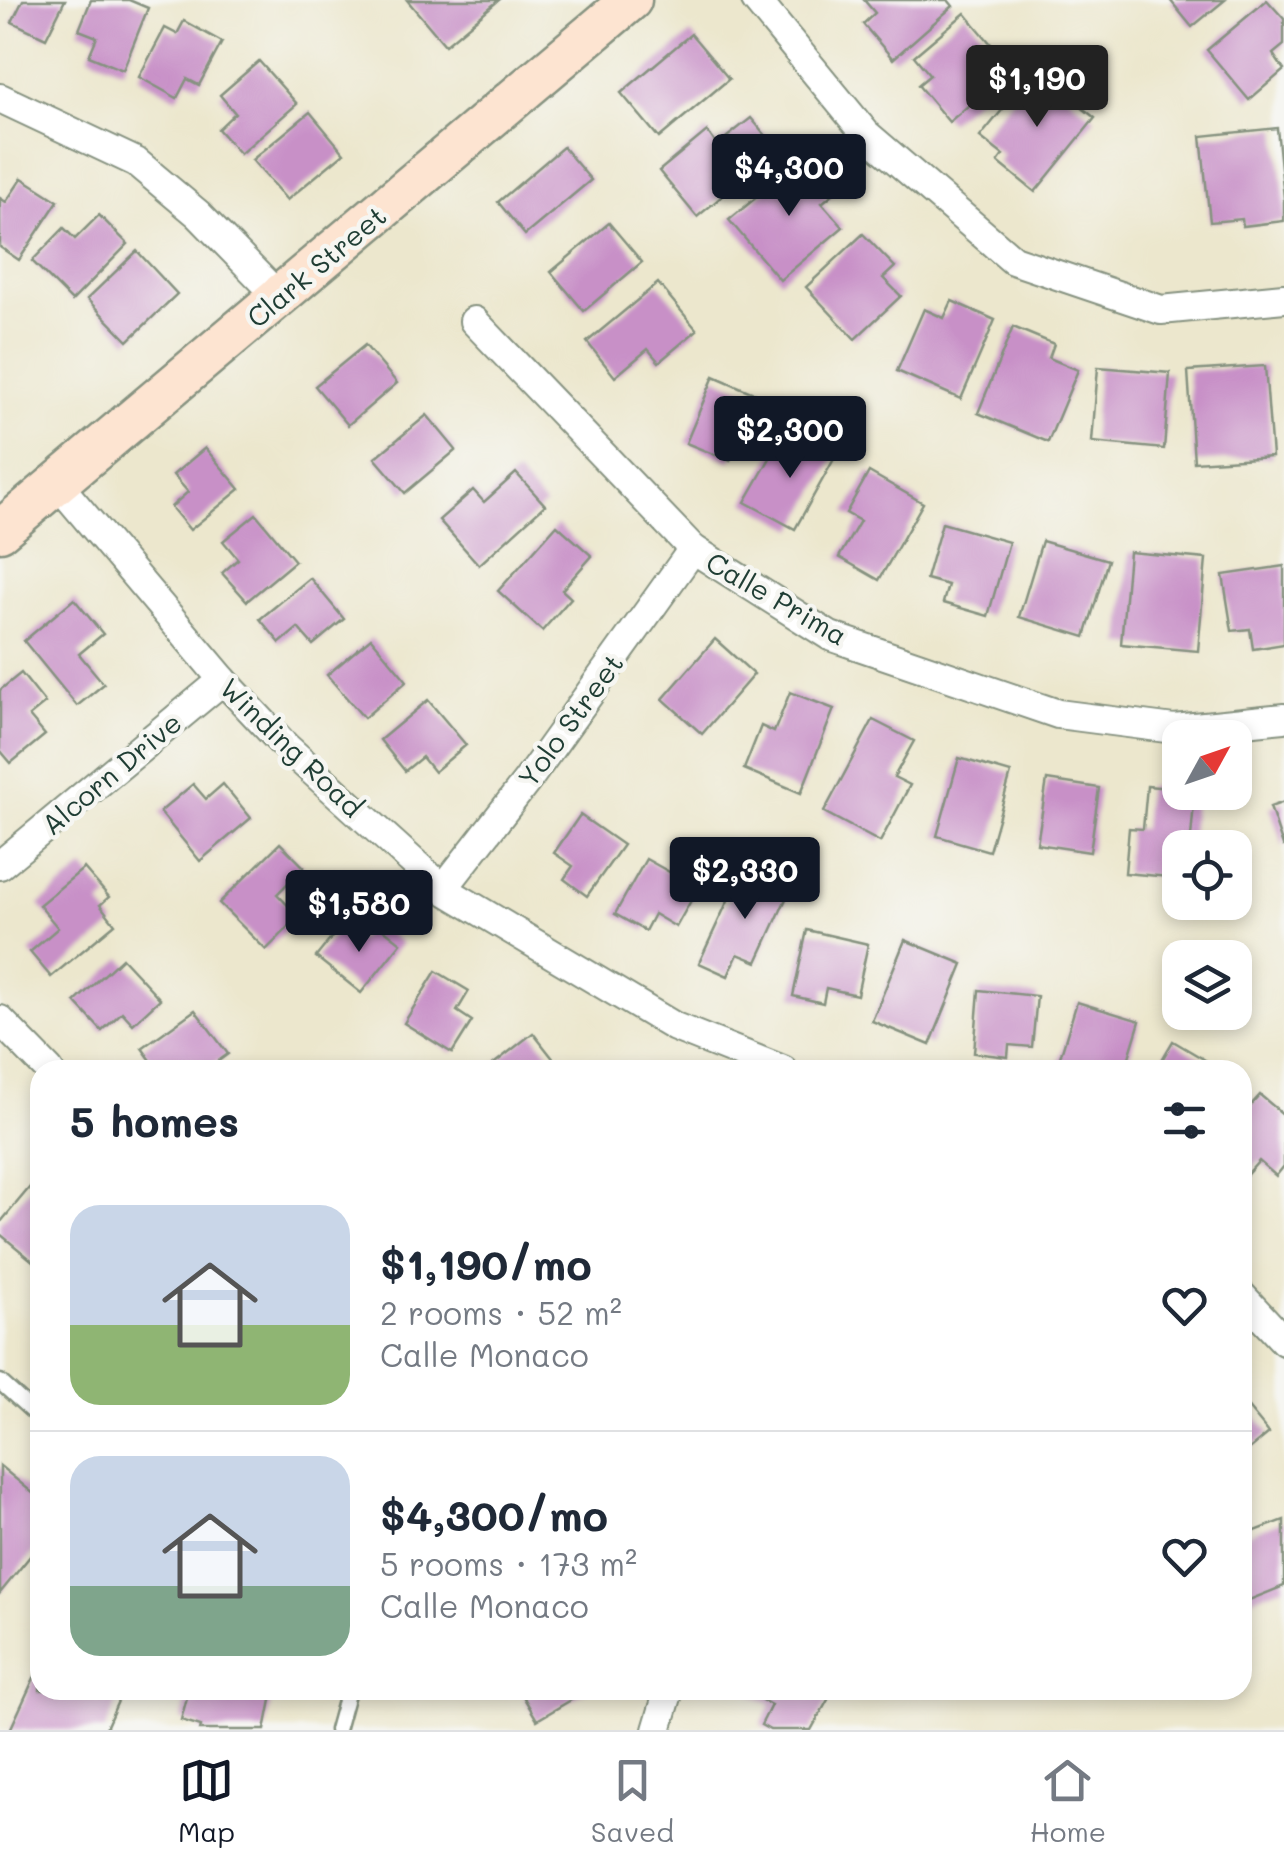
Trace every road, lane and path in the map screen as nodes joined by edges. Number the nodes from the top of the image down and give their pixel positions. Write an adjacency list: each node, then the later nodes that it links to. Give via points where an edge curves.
1 (631, 0): 4 (street, Clark Street)
2 (756, 0): 5 (street, via 866,134 1013,260 1162,310)
3 (0, 98): 4 (street, via 136,162)
4 (279, 297): 7 (street, Clark Street)
5 (1284, 298)
6 (474, 321): 9 (street, Calle Prima)
7 (57, 483): 8 (street, Clark Street); 10 (street, Winding Road)
8 (0, 532)
9 (693, 549): 11 (street, Calle Prima, via 830,636 1058,714 1174,729); 13 (street, Yolo Street)
10 (222, 680): 12 (street, Alcorn Drive); 13 (street, Winding Road)
11 (1284, 718)
12 (0, 865)
13 (443, 889): 16 (street, Winding Road, via 674,1027)
14 (0, 1020): 15 (street)
15 (39, 1060)
16 (758, 1060)
17 (1252, 1307): 18 (street)
18 (1284, 1341)
19 (0, 1382): 20 (lane)
20 (30, 1409)
21 (345, 1700): 23 (lane)
22 (666, 1700): 24 (street)
23 (337, 1730)
24 (658, 1730)

